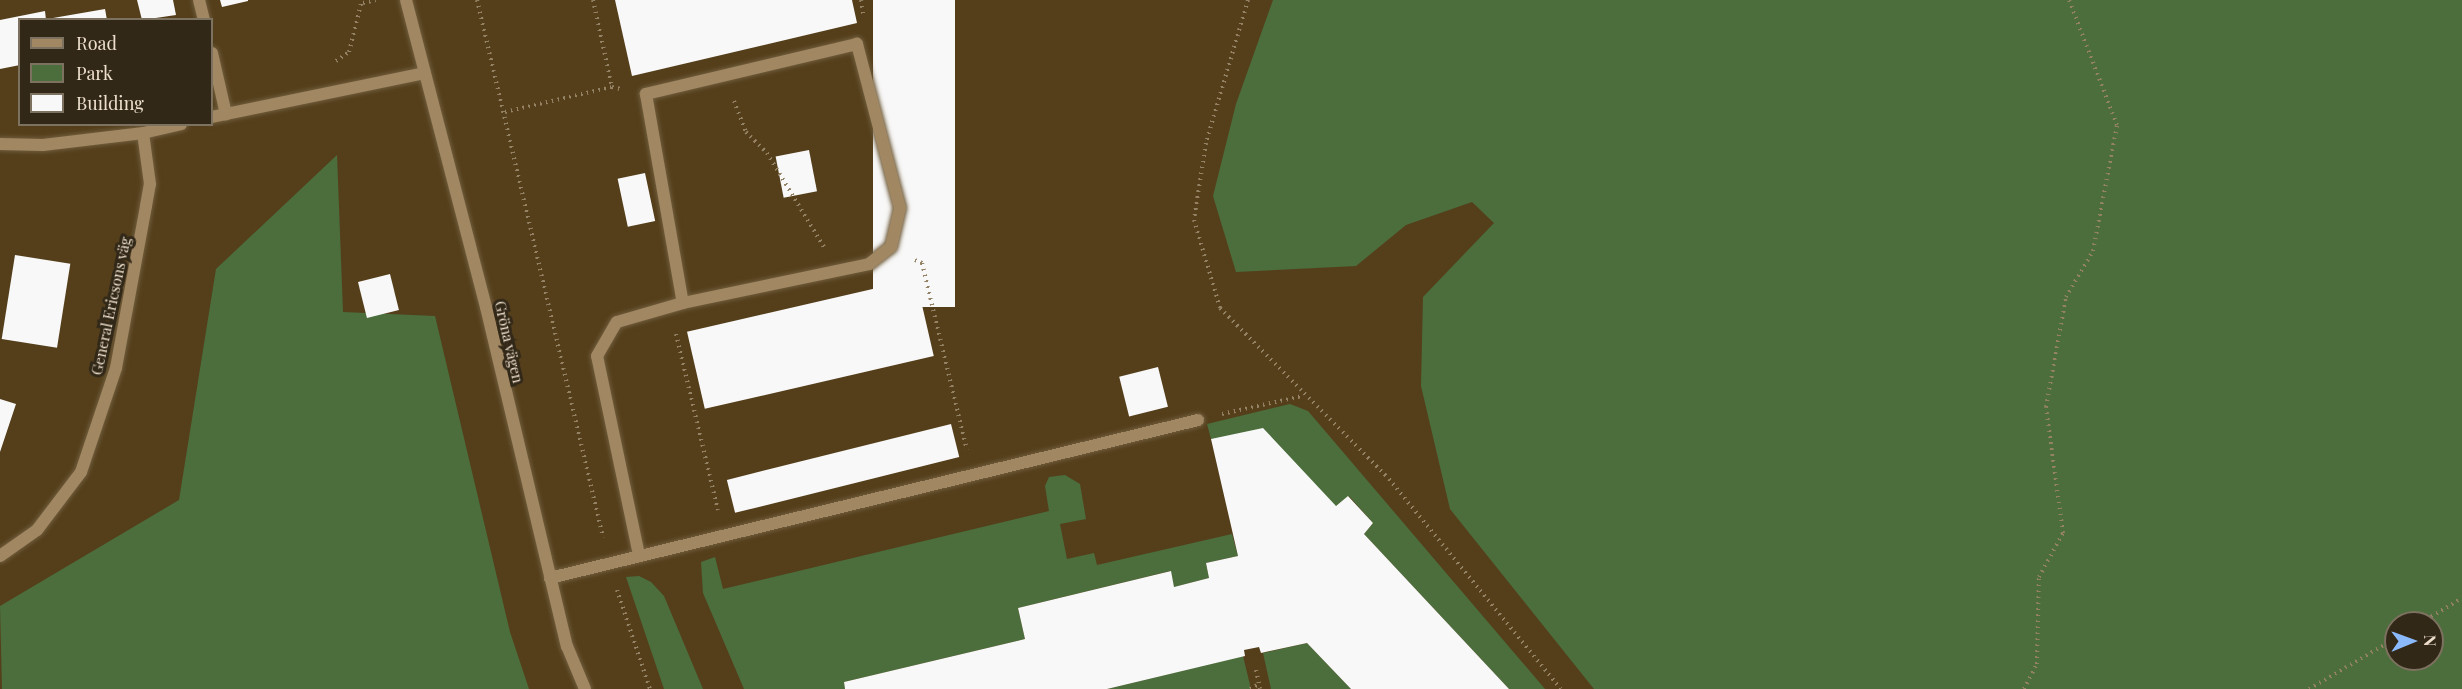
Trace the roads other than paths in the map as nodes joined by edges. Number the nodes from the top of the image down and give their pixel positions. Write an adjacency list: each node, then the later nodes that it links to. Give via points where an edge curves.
1 (199, 0): 3 (street)
2 (406, 0): 5 (street, Gröna vägen)
3 (204, 18)
4 (213, 57): 6 (street)
5 (425, 73): 6 (street); 15 (street, Gröna vägen)
6 (226, 114): 7 (street)
7 (213, 117)
8 (173, 126): 9 (street)
9 (143, 133): 10 (street, via 43,145); 14 (street, General Ericsons väg, via 150,184 146,206 116,368 81,472 37,530)
10 (0, 144)
11 (682, 303): 11 (street, via 646,93 857,44 900,208 891,246 869,264); 13 (street, via 616,322 597,356)
12 (1198, 420): 13 (street)
13 (639, 555): 15 (street)
14 (0, 556)
15 (550, 578): 16 (street, Gröna vägen, via 567,646)
16 (585, 689)

